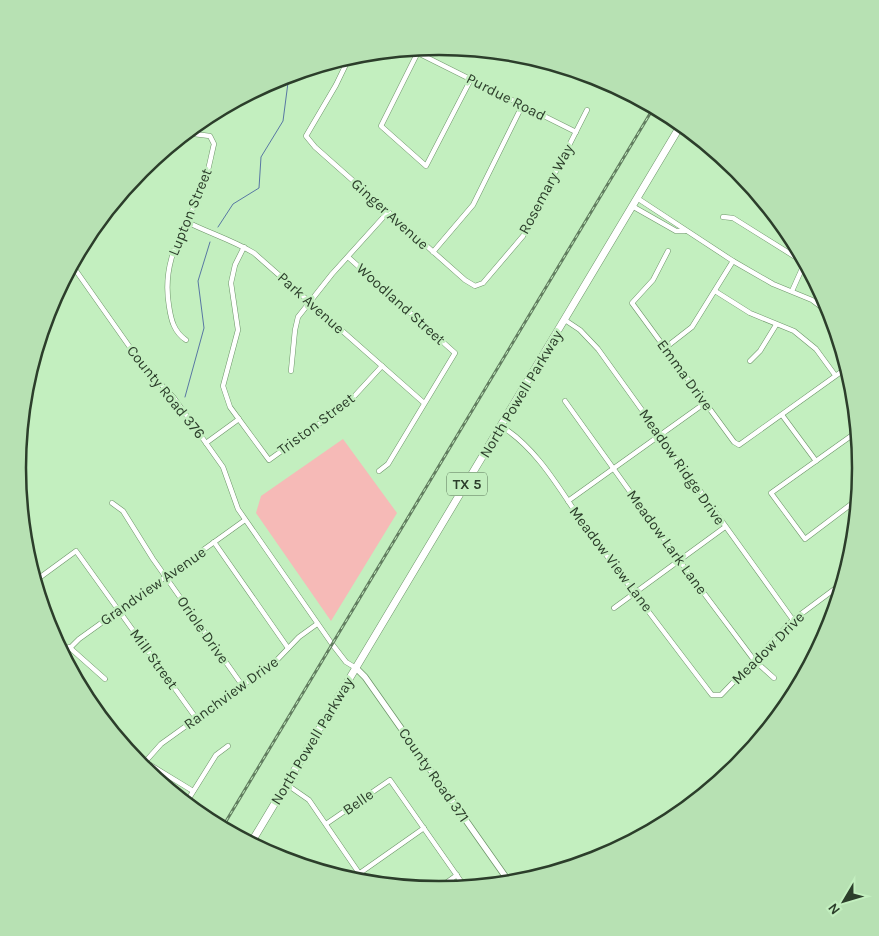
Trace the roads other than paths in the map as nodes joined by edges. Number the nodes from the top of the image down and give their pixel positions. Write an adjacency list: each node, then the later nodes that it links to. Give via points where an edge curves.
1 (429, 55): 4 (street, Purdue Road)
2 (416, 56): 4 (street, via 381,126 426,166)
3 (345, 66): 12 (street, Ginger Avenue, via 306,136)
4 (471, 79): 5 (street, Purdue Road)
5 (522, 106): 8 (street, Purdue Road); 18 (street, via 478,197)
6 (587, 110): 8 (street, Rosemary Way)
7 (678, 130): 10 (main road, North Powell Parkway / TX 5)
8 (576, 132): 24 (street, Rosemary Way, via 523,236)
9 (196, 134): 14 (street, Lupton Street, via 213,139 207,174)
10 (637, 198): 11 (main road, North Powell Parkway / TX 5); 15 (street)
11 (632, 206): 15 (street, via 676,231); 29 (main road, North Powell Parkway / TX 5)
12 (388, 212): 18 (street, Ginger Avenue); 20 (street)
13 (723, 217): 19 (street, via 733,218)
14 (187, 222): 16 (street, Park Avenue); 31 (street, Lupton Street, via 171,255 167,278 168,302 174,325 177,333)
15 (687, 231): 21 (street)
16 (244, 247): 27 (street, Park Avenue); 42 (street, via 235,264 231,283 238,330 223,386 226,401)
17 (668, 251): 32 (street, Emma Drive, via 653,280 632,303)
18 (433, 252): 24 (street, Ginger Avenue, via 465,280)
19 (793, 255)
20 (348, 256): 27 (street); 39 (street, Woodland Street, via 455,353)
21 (733, 261): 25 (street); 26 (street)
22 (802, 270): 26 (street)
23 (76, 271): 46 (street, County Road 376, via 141,362 174,398)
24 (478, 286)
25 (715, 291): 30 (street); 32 (street, via 692,327)
26 (792, 291): 28 (street)
27 (311, 302): 34 (street, Park Avenue); 35 (street, via 296,322)
28 (819, 305)
29 (565, 320): 43 (main road, North Powell Parkway / TX 5); 44 (street, Meadow Ridge Drive, via 594,344)
30 (776, 325): 33 (street); 37 (street, via 794,331 806,340)
31 (186, 340)
32 (666, 348): 40 (street, Emma Drive)
33 (750, 361)
34 (382, 366): 39 (street, Park Avenue); 42 (street, Triston Street, via 340,409 268,460)
35 (291, 371)
36 (841, 371): 37 (street)
37 (835, 375): 41 (street)
38 (565, 401): 48 (street, Meadow Lark Lane)
39 (424, 403): 49 (street, via 388,464)
40 (705, 403): 41 (street, Emma Drive, via 734,442 739,444); 44 (street)
41 (782, 415): 47 (street)
42 (239, 419): 46 (street)
43 (501, 426): 50 (street, Meadow View Lane, via 525,443); 68 (main road, North Powell Parkway / TX 5)
44 (659, 435): 48 (street); 54 (street, Meadow Ridge Drive)
45 (851, 436): 47 (street)
46 (206, 442): 53 (street, County Road 376, via 223,467)
47 (816, 461): 52 (street, via 772,493 805,539)
48 (614, 469): 50 (street); 56 (street, Meadow Lark Lane)
49 (379, 471)
50 (568, 501): 60 (street, Meadow View Lane)
51 (112, 504): 57 (street, Oriole Drive, via 123,511)
52 (851, 504)
53 (245, 520): 55 (street, Grandview Avenue); 64 (street, County Road 376)
54 (725, 527): 56 (street); 63 (street, Meadow Ridge Drive)
55 (214, 542): 57 (street, Grandview Avenue); 66 (street)
56 (679, 560): 60 (street); 67 (street, Meadow Lark Lane)
57 (165, 576): 62 (street, Grandview Avenue); 71 (street, Oriole Drive)
58 (41, 577): 62 (street, Mill Street, via 76,551)
59 (835, 589): 63 (street, Meadow Drive)
60 (635, 593): 61 (street); 72 (street, Meadow View Lane, via 712,695)
61 (614, 608)
62 (118, 610): 65 (street, Grandview Avenue); 73 (street, Mill Street)
63 (793, 620): 67 (street, Meadow Drive)
64 (317, 624): 66 (street, Ranchview Drive); 68 (street, County Road 376, via 346,662)
65 (69, 647): 70 (street)
66 (288, 648): 71 (street, Ranchview Drive, via 275,662)
67 (754, 660): 69 (street, Meadow Lark Lane); 72 (street, Meadow Drive, via 721,695)
68 (356, 668): 77 (main road, North Powell Parkway / TX 5); 85 (street, County Road 371)
69 (774, 678)
70 (105, 679)
71 (242, 685): 73 (street, Ranchview Drive)
72 (716, 696)
73 (196, 718): 75 (street, Ranchview Drive, via 156,748)
74 (228, 746): 78 (street, via 216,755)
75 (147, 760)
76 (156, 769): 78 (street)
77 (286, 784): 80 (street, via 309,800); 82 (main road, North Powell Parkway / TX 5)
78 (193, 791): 79 (street)
79 (189, 797)
80 (326, 824): 81 (street, Belle, via 390,780); 83 (street)
81 (424, 828): 83 (street); 84 (street)
82 (254, 838)
83 (359, 873)
84 (457, 875): 86 (street); 87 (street)
85 (505, 876)
86 (460, 880)
87 (449, 881)

